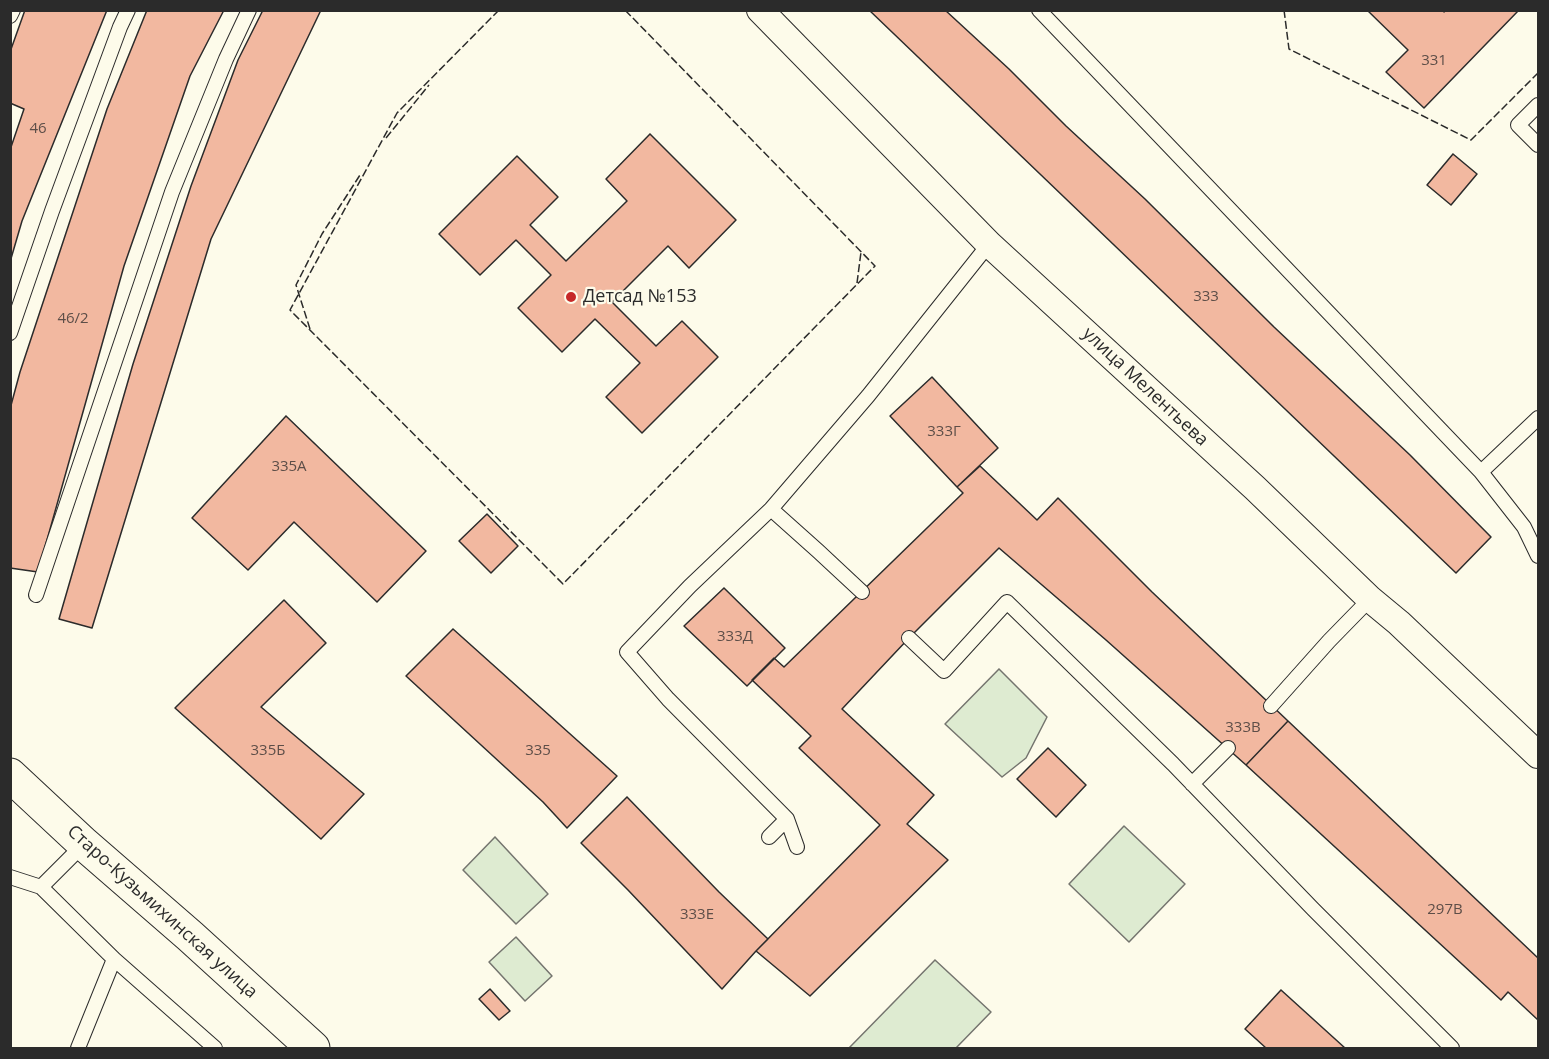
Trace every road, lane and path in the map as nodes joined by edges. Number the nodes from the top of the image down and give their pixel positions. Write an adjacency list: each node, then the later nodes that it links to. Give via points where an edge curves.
1 (13, 10): 6 (lane)
2 (128, 10): 10 (lane)
3 (249, 10): 16 (lane, via 172,192)
4 (760, 10): 9 (street, улица Мелентьева)
5 (1039, 10): 12 (lane)
6 (10, 16)
7 (1539, 105): 8 (lane, via 1518,125)
8 (1539, 146)
9 (989, 244): 13 (lane, via 868,396); 17 (street, улица Мелентьева)
10 (10, 333)
11 (1539, 418): 12 (lane)
12 (1481, 472): 14 (lane, via 1524,527)
13 (771, 509): 15 (lane); 24 (lane, via 627,652)
14 (1539, 556)
15 (862, 592)
16 (36, 595)
17 (1370, 599): 19 (lane); 21 (street, улица Мелентьева)
18 (909, 638): 23 (lane, via 944,671 1007,602)
19 (1271, 706)
20 (1228, 748): 23 (lane)
21 (1539, 755)
22 (10, 775): 26 (main road, Старо-Кузьмихинская улица)
23 (1192, 784): 34 (lane)
24 (787, 819): 25 (lane); 27 (lane)
25 (769, 837)
26 (84, 844): 29 (lane); 33 (main road, Старо-Кузьмихинская улица)
27 (797, 847)
28 (10, 877): 29 (lane)
29 (41, 886): 30 (lane)
30 (114, 958): 31 (lane); 32 (lane)
31 (78, 1048)
32 (215, 1048)
33 (314, 1048)
34 (1452, 1048)

